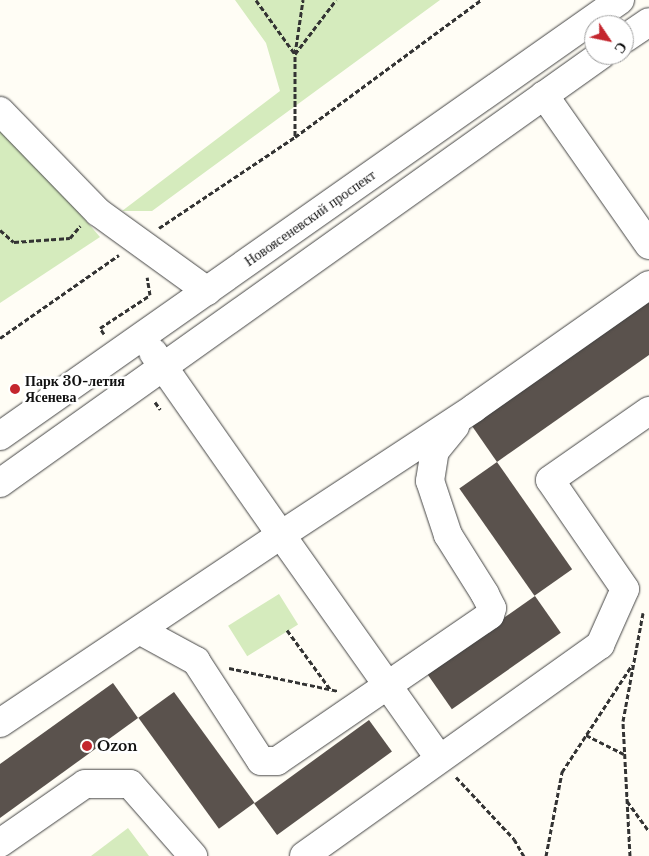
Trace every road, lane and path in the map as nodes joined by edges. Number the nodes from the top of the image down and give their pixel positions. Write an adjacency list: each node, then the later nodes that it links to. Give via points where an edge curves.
1 (256, 0): 8 (path)
2 (303, 0): 8 (path)
3 (336, 0): 8 (path)
4 (481, 0): 12 (path)
5 (620, 0): 18 (street, Новоясеневский проспект)
6 (649, 22): 7 (street)
7 (634, 32)
8 (295, 54): 12 (path)
9 (587, 65): 10 (street)
10 (544, 95): 16 (street); 22 (street)
11 (0, 111): 13 (street)
12 (295, 137): 15 (path)
13 (98, 212): 14 (path, via 70,238 14,242); 15 (street)
14 (0, 230)
15 (140, 241): 18 (street); 19 (path, via 150,295); 21 (path)
16 (649, 245)
17 (649, 285): 23 (street)
18 (207, 291): 20 (street, Новоясеневский проспект)
19 (100, 328)
20 (142, 336): 22 (street); 25 (street, Новоясеневский проспект)
21 (0, 338)
22 (163, 367): 26 (street); 27 (street)
23 (474, 408): 27 (street); 34 (street, via 435,451 430,481 448,535 485,594 492,608 490,615)
24 (649, 411): 38 (street, via 550,480 625,589 600,645)
25 (0, 436)
26 (0, 482)
27 (281, 535): 30 (street); 34 (street)
28 (644, 606): 32 (path)
29 (287, 630): 33 (path)
30 (141, 631): 31 (street); 35 (street)
31 (196, 661): 33 (path); 34 (street, via 261,761 277,761)
32 (634, 662): 36 (path); 37 (path, via 623,721)
33 (330, 689): 34 (path)
34 (377, 691): 38 (street)
35 (0, 723)
36 (586, 735): 37 (path); 47 (path, via 562,772)
37 (625, 754): 39 (path)
38 (439, 758): 45 (street); 46 (path, via 514,839)
39 (627, 801): 40 (path); 48 (path)
40 (649, 831)
41 (0, 842): 44 (street, via 85,784 130,784)
42 (0, 852): 43 (street)
43 (2, 856)
44 (193, 856)
45 (304, 856)
46 (524, 856)
47 (546, 856)
48 (630, 856)

